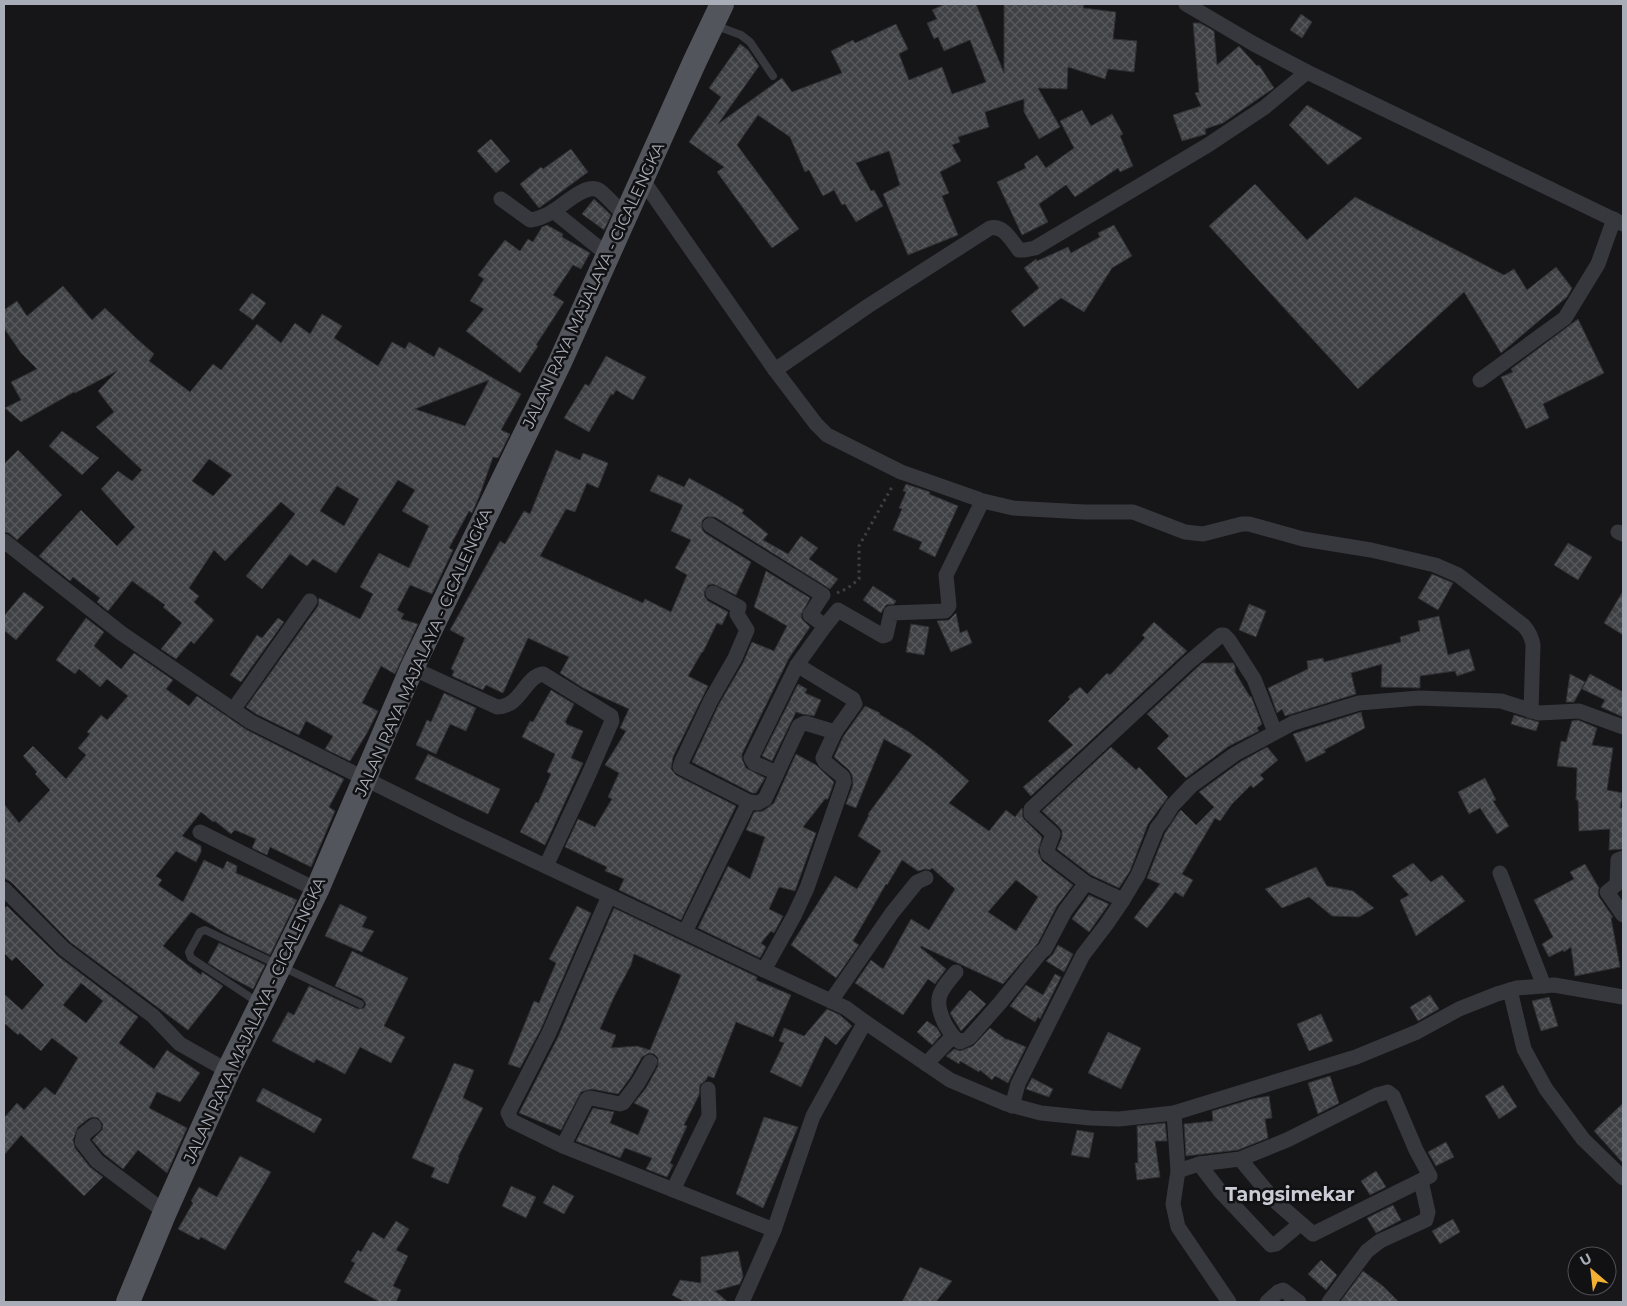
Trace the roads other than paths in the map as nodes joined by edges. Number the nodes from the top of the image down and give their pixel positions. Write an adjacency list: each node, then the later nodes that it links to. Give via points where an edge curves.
1 (1186, 4): 3 (street)
2 (717, 14): 4 (lane, via 750,42); 5 (main road, JALAN RAYA MAJALAYA - CICALENGKA)
3 (1307, 72): 9 (street); 11 (street, via 1265,107 1208,145 1035,248 1019,250 1003,230 990,228)
4 (773, 76)
5 (642, 179): 8 (main road, JALAN RAYA MAJALAYA - CICALENGKA); 11 (street)
6 (501, 199): 7 (street, via 530,220)
7 (553, 211): 8 (street, via 592,188 599,190); 10 (street)
8 (625, 216): 10 (main road, JALAN RAYA MAJALAYA - CICALENGKA)
9 (1618, 222): 12 (street, via 1598,264 1565,318)
10 (608, 255): 20 (main road, JALAN RAYA MAJALAYA - CICALENGKA, via 560,362)
11 (775, 370): 13 (street, via 827,435 901,472)
12 (1480, 380)
13 (979, 500): 18 (street, via 980,506 946,575 948,609 891,613 886,635 883,636 840,610); 22 (street, via 1013,508 1133,512 1193,534 1242,524 1256,525 1303,539 1371,550 1443,568 1458,574 1529,632 1532,638)
14 (710, 525): 18 (street, via 823,595 810,615)
15 (4, 541): 21 (street, via 121,633)
16 (713, 593): 28 (street, via 739,607 737,614 747,630 680,767)
17 (310, 601): 21 (street)
18 (825, 626): 19 (street)
19 (797, 665): 24 (street, via 855,701); 26 (street, via 751,758)
20 (412, 668): 27 (main road, JALAN RAYA MAJALAYA - CICALENGKA); 31 (street, via 497,707 510,705 536,676 542,674 611,716 612,721 590,774)
21 (233, 710): 27 (street)
22 (1531, 711): 23 (street, via 1579,711); 25 (street, via 1501,701 1419,698 1359,703 1293,723)
23 (1623, 727)
24 (835, 732): 26 (street, via 805,722 800,724); 42 (street, via 823,758 843,777 844,782 807,888)
25 (1275, 732): 34 (street, via 1254,679 1230,640 1224,635 1218,636 1030,809 1031,814 1053,834 1048,854); 38 (street, via 1190,786 1157,828 1138,875)
26 (777, 773): 28 (street, via 764,800)
27 (365, 778): 31 (street); 36 (main road, JALAN RAYA MAJALAYA - CICALENGKA)
28 (749, 802): 40 (street)
29 (200, 832): 36 (street)
30 (1623, 858): 39 (street, via 1618,860 1617,884 1607,893)
31 (546, 866): 37 (street)
32 (1500, 873): 44 (street)
33 (926, 878): 47 (street, via 919,880 909,892)
34 (1086, 883): 38 (street); 51 (street, via 1065,911 1045,949 1000,1003 966,1040 960,1042)
35 (4, 889): 54 (street, via 64,949 154,1016 180,1044)
36 (317, 890): 41 (main road, JALAN RAYA MAJALAYA - CICALENGKA)
37 (609, 896): 40 (street); 59 (street, via 548,1033 508,1113 512,1121)
38 (1123, 900): 56 (street, via 1083,955 1018,1084)
39 (1623, 915)
40 (685, 932): 42 (street)
41 (280, 966): 48 (main road, JALAN RAYA MAJALAYA - CICALENGKA); 48 (lane, via 205,930 200,932 188,952 191,958); 49 (lane)
42 (764, 970): 47 (street)
43 (956, 972): 51 (street, via 942,990 938,1003)
44 (1544, 986): 45 (street); 46 (street)
45 (1510, 990): 57 (street, via 1459,1009 1417,1032 1356,1057); 63 (street, via 1524,1049 1546,1089 1584,1139)
46 (1623, 997)
47 (832, 1001): 50 (street)
48 (261, 1004): 54 (main road, JALAN RAYA MAJALAYA - CICALENGKA)
49 (360, 1004)
50 (865, 1022): 53 (street); 68 (street, via 813,1116)
51 (952, 1037): 53 (street)
52 (650, 1062): 59 (street, via 623,1103 587,1100)
53 (926, 1064): 56 (street, via 950,1080)
54 (228, 1071): 66 (main road, JALAN RAYA MAJALAYA - CICALENGKA)
55 (708, 1089): 65 (street, via 709,1116)
56 (1012, 1106): 57 (street, via 1041,1114 1090,1118)
57 (1174, 1112): 62 (street)
58 (94, 1126): 66 (street, via 84,1134 82,1142 97,1160)
59 (563, 1146): 65 (street)
60 (1240, 1159): 61 (street); 64 (street, via 1388,1092 1393,1096 1429,1174); 67 (street)
61 (1199, 1164): 62 (street); 67 (street, via 1271,1245)
62 (1178, 1170): 71 (street, via 1173,1204 1178,1227)
63 (1623, 1178)
64 (1421, 1181): 67 (street, via 1315,1234); 74 (street, via 1428,1212 1426,1220 1380,1241 1367,1251)
65 (673, 1190): 68 (street)
66 (164, 1212): 69 (main road, JALAN RAYA MAJALAYA - CICALENGKA)
67 (1300, 1224)
68 (774, 1230): 70 (street)
69 (128, 1302)
70 (742, 1302)
71 (1229, 1302)
72 (1267, 1302): 73 (street, via 1283,1290)
73 (1299, 1302)
74 (1329, 1302)

